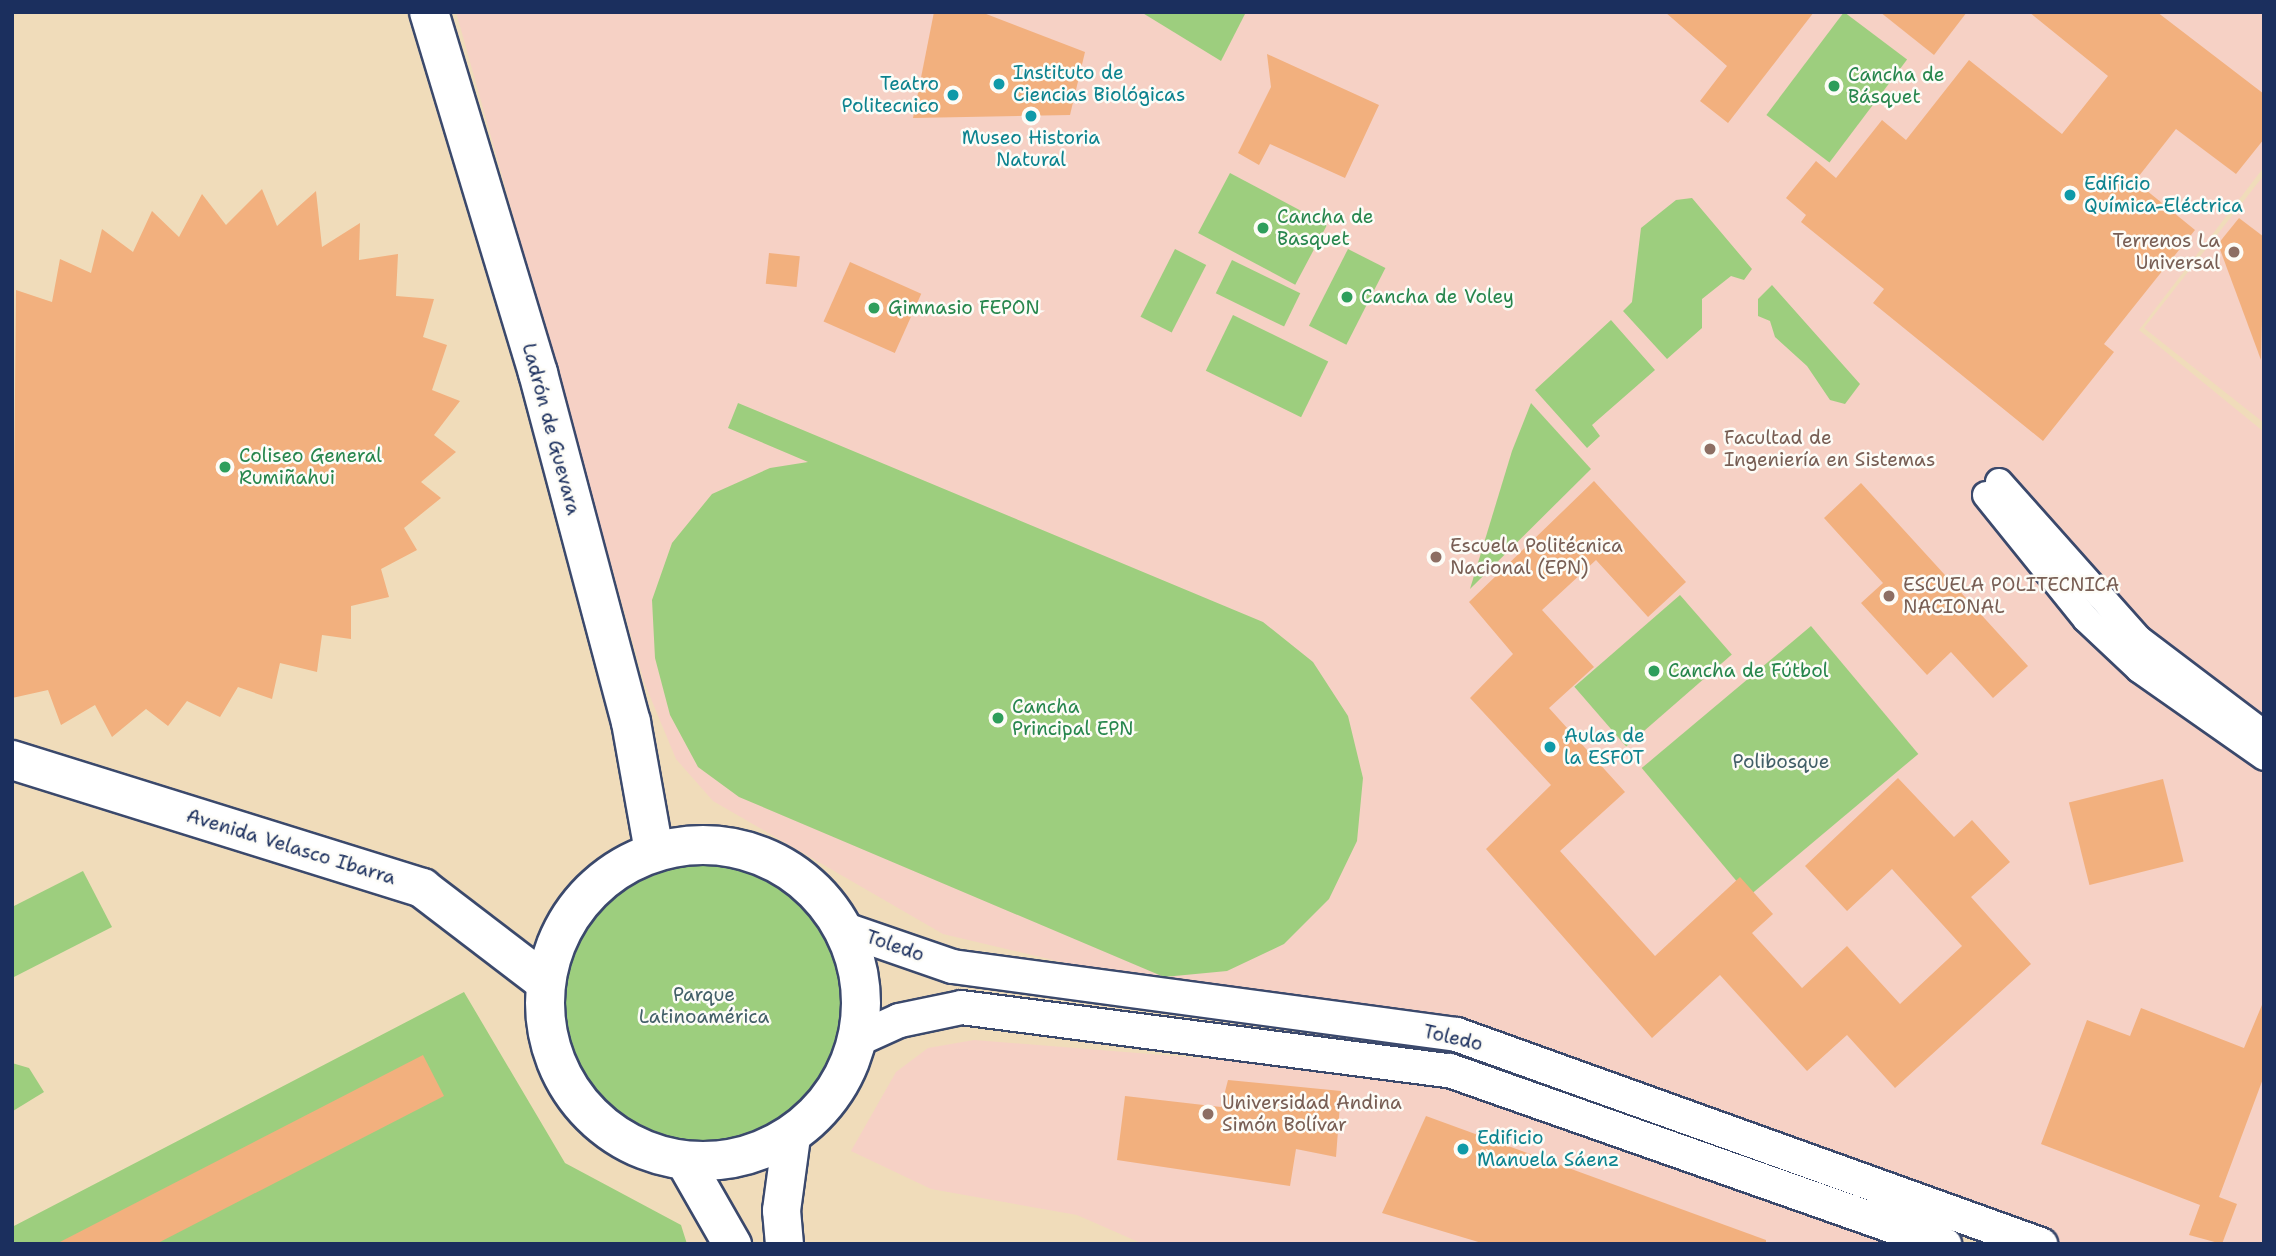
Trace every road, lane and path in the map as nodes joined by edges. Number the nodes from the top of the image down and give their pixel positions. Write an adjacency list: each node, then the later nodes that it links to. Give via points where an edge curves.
1 (429, 12): 9 (main road, Ladrón de Guevara, via 538,373 637,747)
2 (1992, 488): 3 (street)
3 (2010, 509): 4 (street, via 2139,639); 5 (street, via 2087,619 2140,669)
4 (2264, 734)
5 (2264, 757)
6 (12, 760): 8 (main road, Avenida Velasco Ibarra)
7 (12, 772): 8 (main road)
8 (56, 773): 11 (main road, Avenida Velasco Ibarra, via 422,888)
9 (654, 851): 10 (main road, via 698,843 741,848 782,865 816,892); 11 (main road, via 614,870 580,900 556,939)
10 (842, 928): 12 (main road, via 861,1001); 18 (street, Toledo, via 952,965 1456,1034)
11 (545, 982): 14 (main road, via 546,1033 559,1069 595,1120 637,1149)
12 (858, 1039): 13 (main road, via 829,1098); 17 (street, Toledo, via 899,1020 961,1007 1449,1070)
13 (791, 1136): 14 (main road, via 737,1160); 16 (main road, via 781,1210)
14 (685, 1162): 15 (main road)
15 (732, 1244)
16 (784, 1244)
17 (1944, 1244)
18 (2040, 1244)

